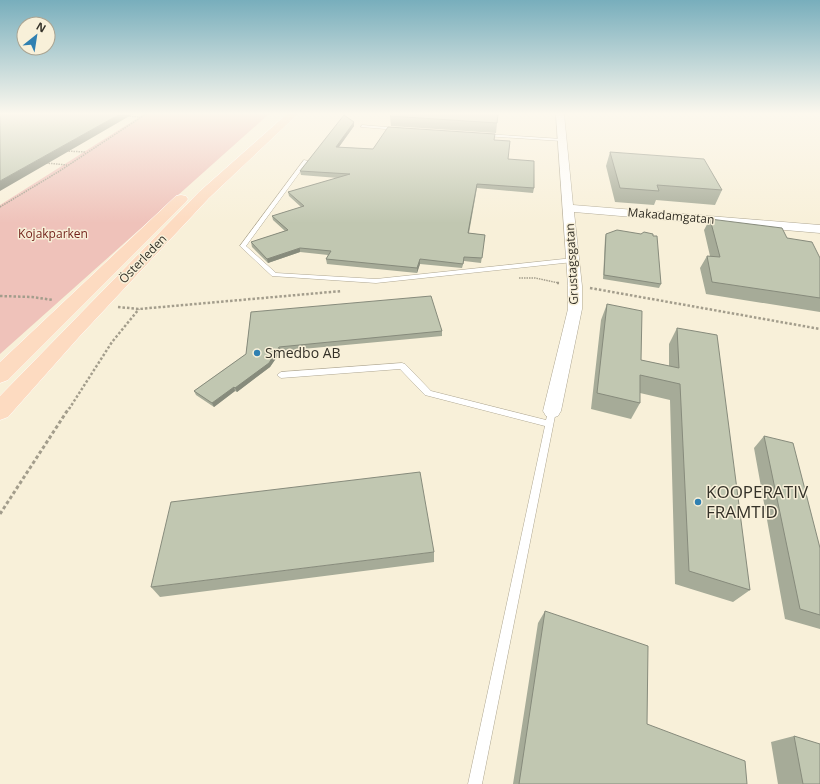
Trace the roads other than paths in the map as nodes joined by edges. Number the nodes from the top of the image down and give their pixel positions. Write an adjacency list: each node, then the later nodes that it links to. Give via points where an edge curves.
1 (235, 151): 8 (main road, Österleden)
2 (253, 151): 9 (main road, Österleden, via 204,195)
3 (563, 151): 5 (street, Grustagsgatan)
4 (306, 161): 7 (lane, via 243,246 274,275 376,282)
5 (569, 208): 6 (street, Makadamgatan); 7 (street, Grustagsgatan)
6 (820, 229)
7 (573, 260): 14 (street, Grustagsgatan, via 575,309)
8 (52, 322): 10 (main road); 11 (main road, Österleden)
9 (72, 333): 13 (main road, Österleden); 16 (main road)
10 (0, 367)
11 (0, 375)
12 (281, 375): 15 (lane, via 402,366 428,393)
13 (0, 411)
14 (552, 411): 15 (lane)
15 (549, 424): 17 (lane)
16 (0, 428)
17 (475, 784)

